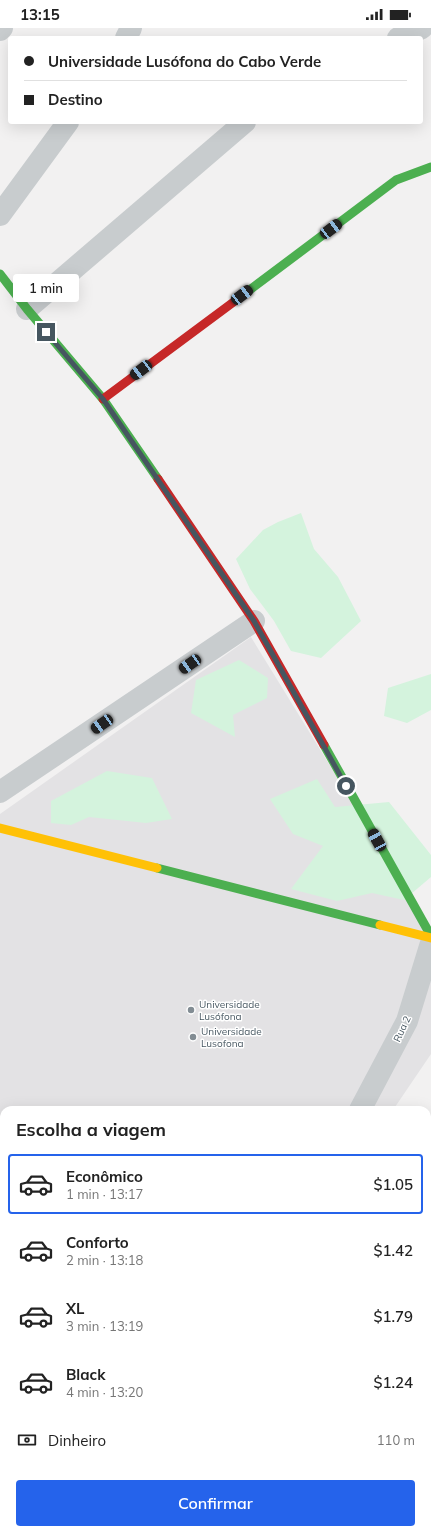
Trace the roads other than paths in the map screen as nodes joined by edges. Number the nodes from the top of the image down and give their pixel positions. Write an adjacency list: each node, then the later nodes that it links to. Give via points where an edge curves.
1 (422, 28): 2 (street)
2 (403, 36)
3 (67, 124): 6 (street)
4 (243, 124): 8 (street)
5 (431, 167): 9 (street, via 396,180)
6 (0, 216)
7 (0, 274): 8 (street)
8 (27, 309): 9 (street)
9 (103, 399): 10 (street)
10 (254, 621): 11 (street); 13 (street)
11 (0, 792)
12 (0, 828): 13 (street)
13 (431, 937)
14 (431, 943): 15 (street, Rua 2, via 407,1021)
15 (362, 1106)

